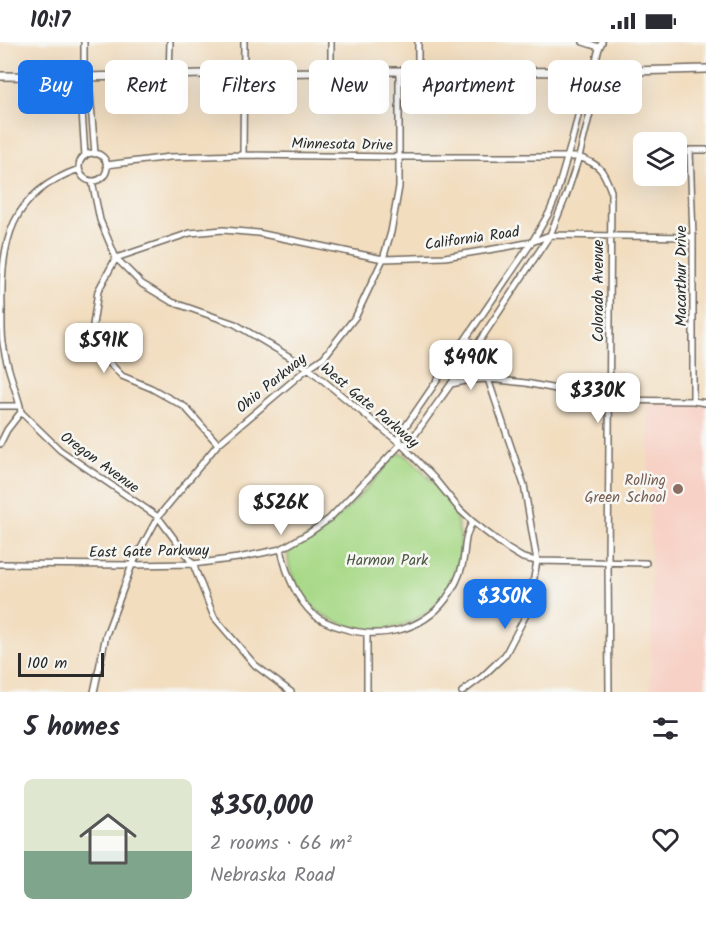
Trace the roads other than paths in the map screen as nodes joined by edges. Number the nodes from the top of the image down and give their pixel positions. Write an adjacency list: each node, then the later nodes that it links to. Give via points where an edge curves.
1 (84, 42): 8 (street)
2 (170, 42): 9 (street)
3 (244, 42): 10 (street)
4 (331, 42): 11 (street)
5 (418, 42): 12 (street)
6 (583, 42): 7 (street)
7 (601, 44): 13 (street, East Gate Parkway)
8 (84, 60)
9 (170, 60)
10 (243, 60)
11 (331, 60)
12 (418, 60)
13 (598, 60)
14 (706, 69): 17 (main road)
15 (389, 71): 16 (main road)
16 (399, 71): 29 (street, Ohio Parkway)
17 (642, 71)
18 (0, 75): 19 (main road)
19 (18, 75)
20 (82, 114): 28 (street)
21 (92, 114): 26 (street)
22 (243, 114): 27 (street)
23 (578, 114): 30 (street, East Gate Parkway)
24 (590, 114): 31 (street, East Gate Parkway)
25 (706, 150): 37 (street, Macarthur Drive, via 690,150)
26 (95, 154): 28 (street); 32 (street)
27 (243, 155): 29 (street, Minnesota Drive); 32 (street, Minnesota Drive, via 170,157)
28 (85, 156): 33 (street)
29 (399, 157): 30 (street, Minnesota Drive); 41 (street, Ohio Parkway, via 399,187)
30 (567, 157): 31 (street, Minnesota Drive); 39 (street, East Gate Parkway, via 555,200)
31 (579, 157): 35 (street, East Gate Parkway); 36 (street, Colorado Avenue, via 594,162 605,176 610,191)
32 (106, 165): 34 (street, via 103,176)
33 (79, 169): 34 (street); 38 (street, Oregon Avenue, via 35,193)
34 (92, 180): 40 (street, West Gate Parkway, via 100,220)
35 (550, 235): 36 (street, California Road); 39 (street, California Road); 43 (street, East Gate Parkway)
36 (609, 236): 37 (street, California Road); 47 (street, Colorado Avenue)
37 (693, 237): 48 (street, Macarthur Drive)
38 (3, 239): 51 (street, Oregon Avenue, via 3,348)
39 (532, 242): 41 (street, California Road, via 445,257); 42 (street, East Gate Parkway)
40 (116, 258): 41 (street, California Road, via 190,233 223,230 258,233); 44 (street, West Gate Parkway, via 142,284 172,302 235,324); 53 (street, via 98,291 93,325 103,356 122,376 186,407)
41 (383, 259): 44 (street, Ohio Parkway, via 356,316 324,357)
42 (467, 338): 43 (street); 54 (street, East Gate Parkway, via 399,436)
43 (475, 346): 45 (street); 46 (street, East Gate Parkway)
44 (308, 368): 53 (street, Ohio Parkway); 54 (street, West Gate Parkway)
45 (488, 379): 46 (street); 47 (street); 58 (street, via 524,485)
46 (451, 384): 54 (street, East Gate Parkway, via 409,443)
47 (610, 400): 48 (street); 59 (street, Colorado Avenue)
48 (693, 401): 49 (street)
49 (706, 403)
50 (0, 406): 51 (street)
51 (21, 409): 52 (street); 55 (street, Oregon Avenue, via 60,450)
52 (0, 444)
53 (218, 444): 55 (street, Ohio Parkway)
54 (401, 444): 56 (street, West Gate Parkway); 57 (street, East Gate Parkway, via 329,519)
55 (158, 517): 62 (street, Oregon Avenue); 63 (street, Ohio Parkway)
56 (473, 522): 58 (street, West Gate Parkway, via 508,549); 64 (street, via 466,534 460,573 442,604 405,628)
57 (280, 549): 62 (street, East Gate Parkway); 64 (street, via 293,587 314,615 337,627)
58 (537, 561): 59 (street, West Gate Parkway); 68 (street, via 528,611 505,655)
59 (608, 563): 60 (street, West Gate Parkway); 69 (street, Colorado Avenue)
60 (646, 563)
61 (0, 564): 63 (street, East Gate Parkway)
62 (192, 564): 63 (street, East Gate Parkway); 66 (street, Oregon Avenue, via 214,617 255,665)
63 (132, 565): 65 (street, Ohio Parkway, via 106,635)
64 (367, 633): 67 (street)
65 (94, 692)
66 (291, 692)
67 (367, 692)
68 (462, 692)
69 (609, 692)

